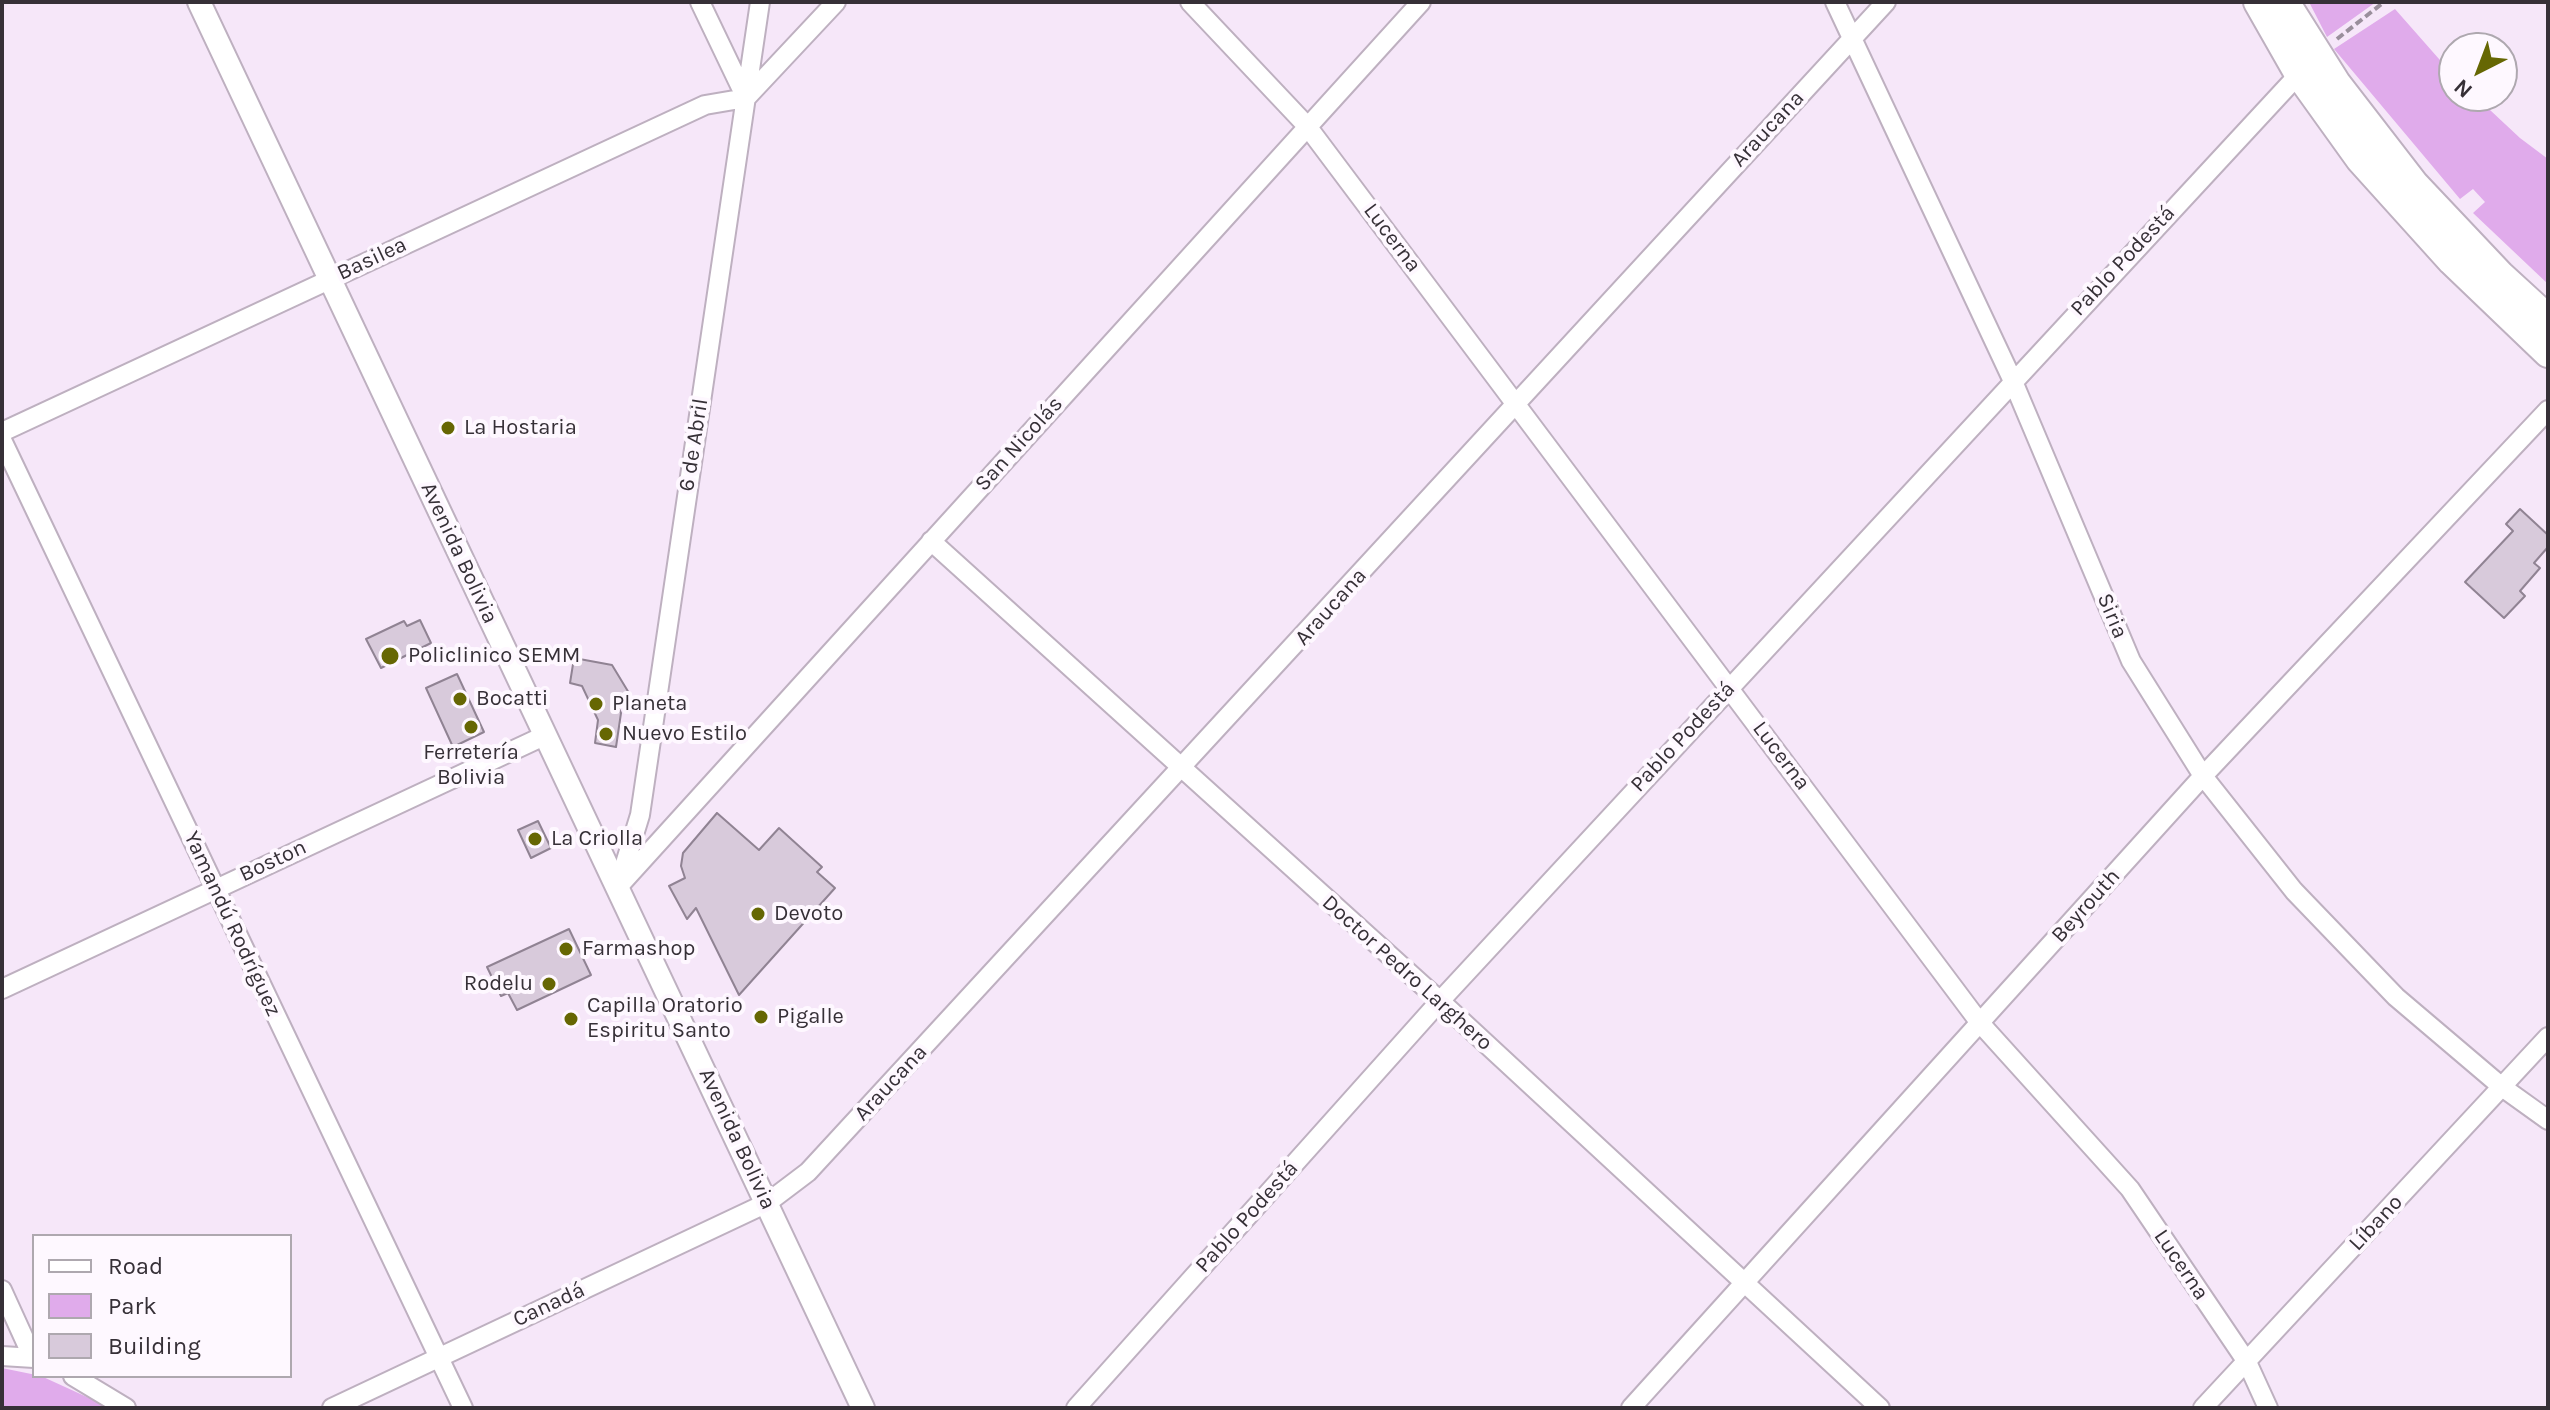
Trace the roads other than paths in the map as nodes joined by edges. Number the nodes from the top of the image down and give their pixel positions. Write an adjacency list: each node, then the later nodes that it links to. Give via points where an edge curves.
1 (199, 2): 15 (street, Avenida Bolivia)
2 (700, 2): 13 (street)
3 (760, 2): 13 (street, 6 de Abril)
4 (836, 2): 13 (street)
5 (1190, 2): 14 (street, Lucerna)
6 (1421, 2): 14 (street, San Nicolás)
7 (1835, 2): 11 (street, Siria)
8 (1886, 2): 11 (street, Araucana)
9 (2258, 2): 12 (main road)
10 (2285, 2): 12 (main road)
11 (1852, 38): 18 (street, Siria); 19 (street, Araucana)
12 (2308, 65): 16 (main road, via 2414,184); 17 (main road, via 2360,159); 18 (street, Pablo Podestá)
13 (746, 98): 15 (street, Basilea, via 705,105); 28 (street, 6 de Abril, via 640,815)
14 (1307, 126): 19 (street, Lucerna); 23 (street, San Nicolás)
15 (329, 279): 21 (street, Basilea); 25 (street, Avenida Bolivia)
16 (2548, 319)
17 (2548, 353)
18 (2012, 379): 24 (street, Pablo Podestá); 27 (street, Siria, via 2131,661)
19 (1517, 404): 24 (street, Lucerna); 26 (street, Araucana)
20 (2548, 410): 27 (street, Beyrouth)
21 (2, 432)
22 (2, 440): 29 (street, Yamandú Rodríguez)
23 (931, 541): 26 (street, Doctor Pedro Larghero); 28 (street, San Nicolás)
24 (1729, 687): 31 (street, Pablo Podestá); 32 (street, Lucerna)
25 (546, 735): 28 (street, Avenida Bolivia); 29 (street, Boston)
26 (1183, 769): 31 (street, Doctor Pedro Larghero); 36 (street, Araucana, via 808,1172)
27 (2203, 776): 32 (street, Beyrouth); 34 (street, Siria, via 2294,891 2365,965)
28 (618, 887): 36 (street, Avenida Bolivia)
29 (215, 888): 30 (street, Boston); 41 (street, Yamandú Rodríguez)
30 (2, 989)
31 (1440, 1001): 37 (street, Doctor Pedro Larghero); 49 (street, Pablo Podestá)
32 (1980, 1023): 37 (street, Beyrouth); 43 (street, Lucerna, via 2130,1189)
33 (2548, 1037): 34 (street, Líbano)
34 (2502, 1087): 35 (street, Siria); 43 (street, Líbano)
35 (2548, 1120)
36 (767, 1203): 41 (street, Canadá); 48 (street, Avenida Bolivia)
37 (1744, 1284): 50 (street, Beyrouth); 51 (street, Doctor Pedro Larghero)
38 (2, 1290): 39 (street)
39 (32, 1354)
40 (2, 1356): 42 (street)
41 (439, 1357): 46 (street, Canadá); 47 (street, Yamandú Rodríguez)
42 (32, 1358)
43 (2247, 1362): 52 (street, Líbano); 53 (street, Lucerna)
44 (76, 1378): 45 (street)
45 (126, 1408)
46 (332, 1408)
47 (463, 1408)
48 (863, 1408)
49 (1076, 1408)
50 (1631, 1408)
51 (1880, 1408)
52 (2203, 1408)
53 (2268, 1408)

